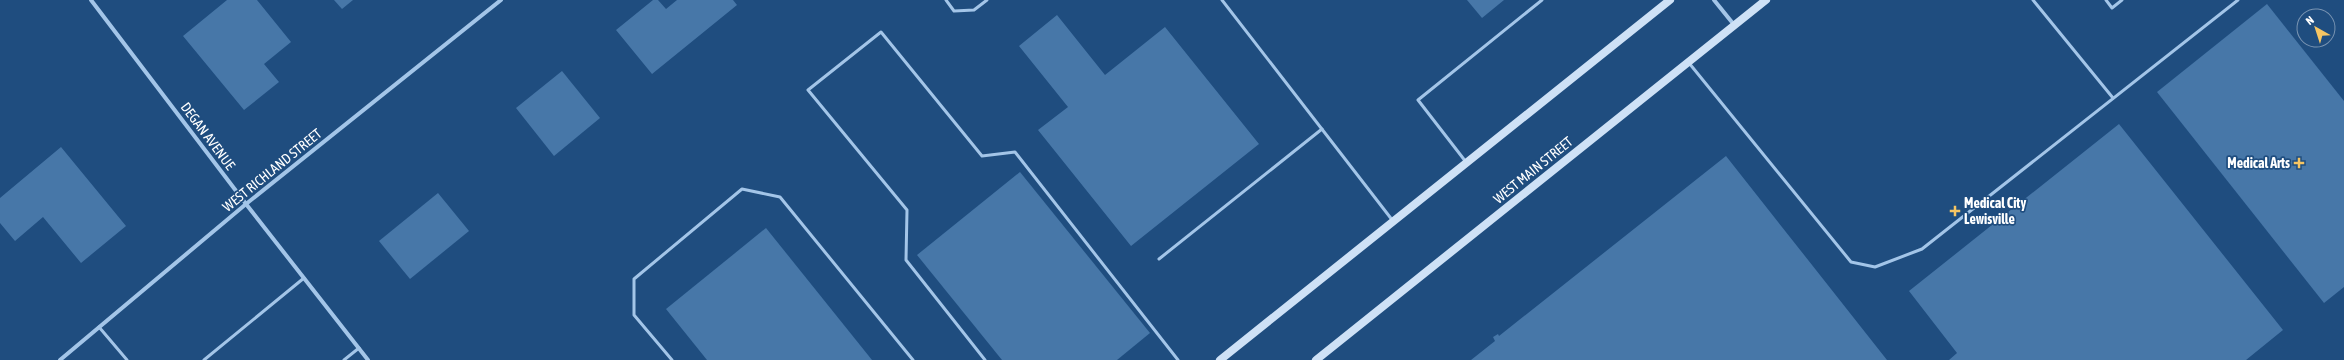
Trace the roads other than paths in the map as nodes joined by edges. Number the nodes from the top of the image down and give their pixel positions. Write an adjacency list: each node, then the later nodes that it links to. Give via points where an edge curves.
1 (91, 0): 19 (street, DEGAN AVENUE)
2 (501, 0): 19 (street, WEST RICHLAND STREET)
3 (946, 0): 4 (lane, via 954,11 974,10)
4 (987, 0)
5 (1222, 0): 17 (lane)
6 (1542, 0): 18 (lane, via 1418,100)
7 (1670, 0): 18 (main road)
8 (1714, 0): 14 (street)
9 (1766, 0): 14 (main road, WEST MAIN STREET)
10 (2034, 0): 16 (lane)
11 (2106, 0): 12 (lane, via 2112,8)
12 (2122, 0)
13 (2238, 0): 16 (lane)
14 (1735, 26): 15 (main road, WEST MAIN STREET)
15 (1689, 63): 16 (lane, via 1851,262 1875,267 1922,249); 35 (main road, WEST MAIN STREET)
16 (2113, 98)
17 (1322, 129): 20 (lane); 21 (lane)
18 (1467, 163): 20 (main road)
19 (246, 204): 22 (street, DEGAN AVENUE); 23 (street, WEST RICHLAND STREET)
20 (1394, 221): 34 (main road)
21 (1159, 259)
22 (304, 278): 24 (street, DEGAN AVENUE); 27 (lane)
23 (99, 327): 25 (street, WEST RICHLAND STREET); 26 (lane)
24 (359, 348): 28 (lane); 29 (street, DEGAN AVENUE)
25 (60, 360)
26 (127, 360)
27 (204, 360)
28 (344, 360)
29 (368, 360)
30 (672, 360): 31 (lane, via 634,315 634,278 742,189 780,197)
31 (913, 360)
32 (985, 360): 33 (lane, via 906,260 907,210 808,90 881,32 982,156 1015,152)
33 (1178, 360)
34 (1220, 360)
35 (1316, 360)

